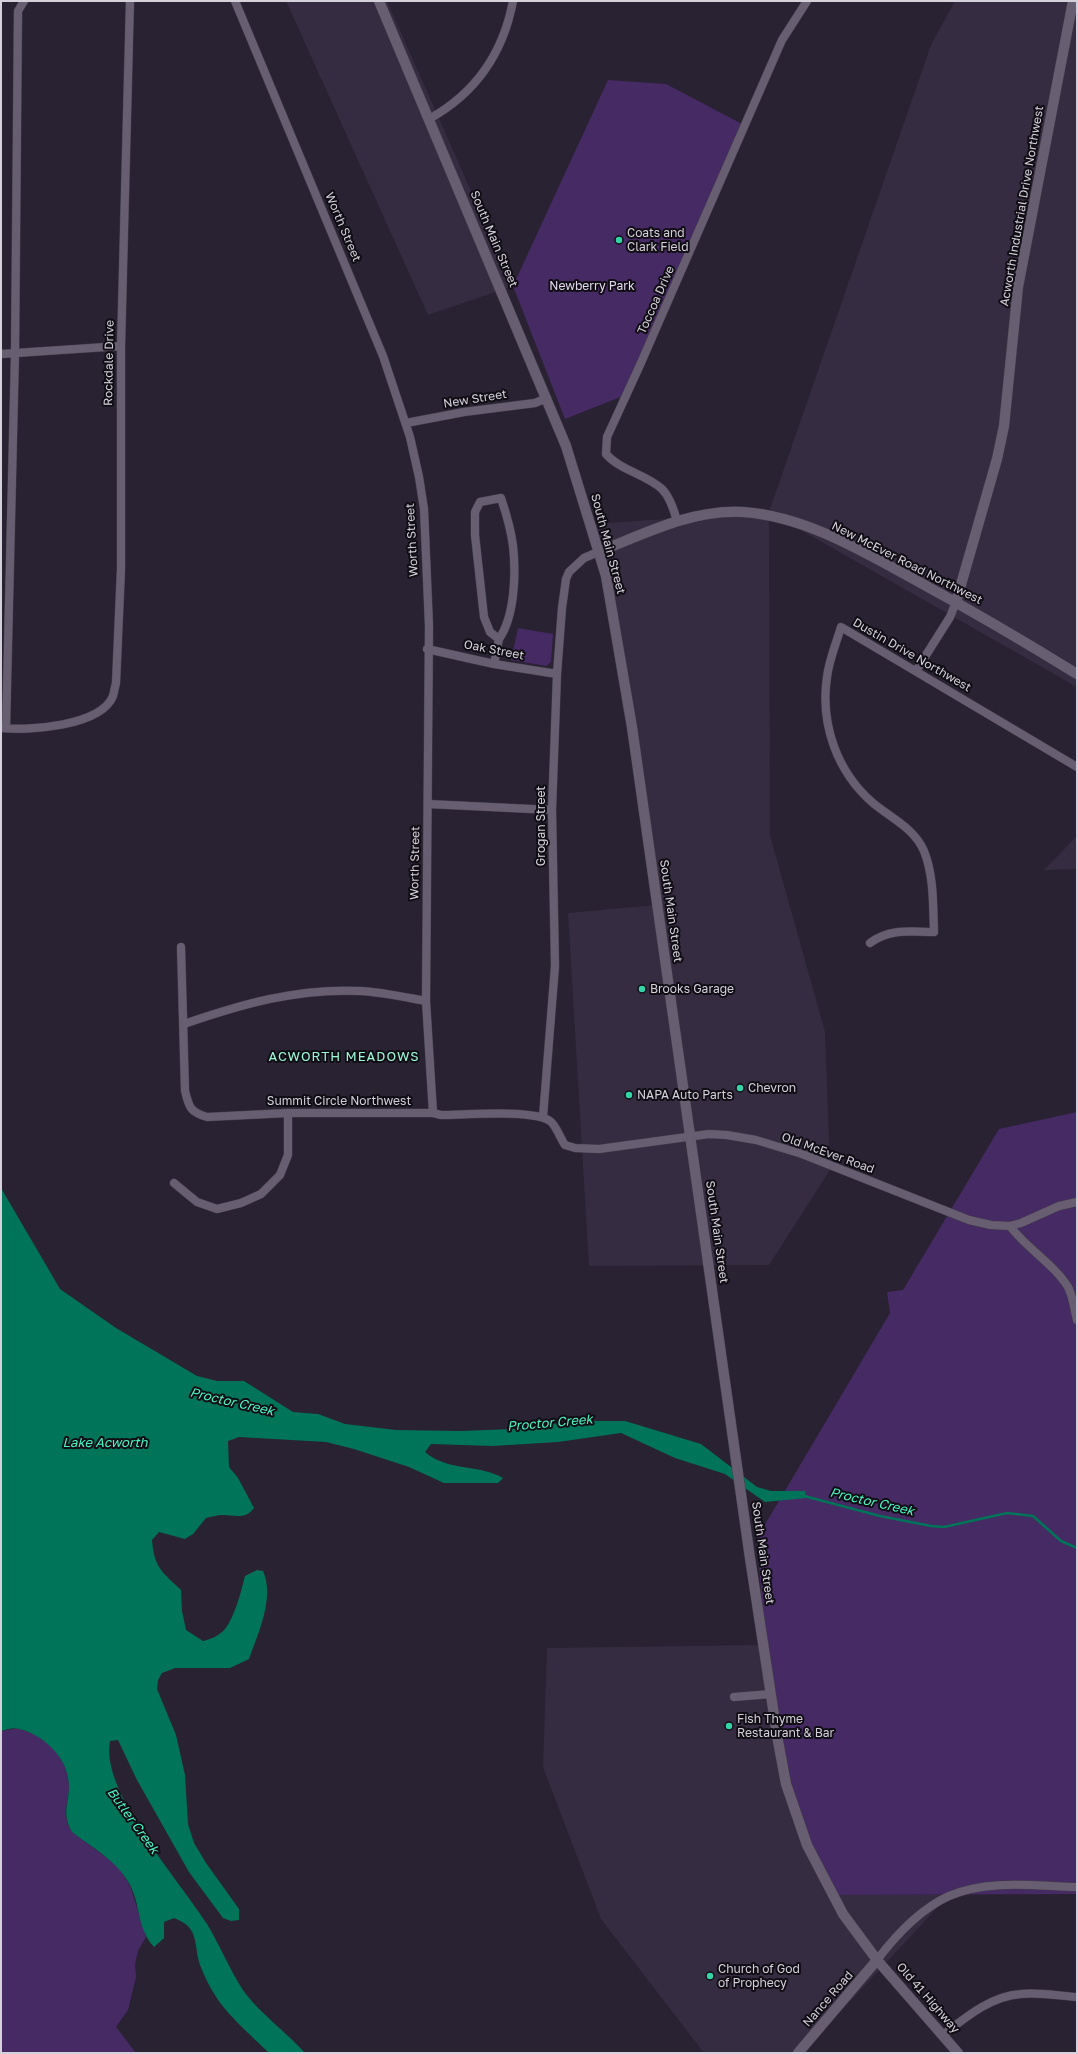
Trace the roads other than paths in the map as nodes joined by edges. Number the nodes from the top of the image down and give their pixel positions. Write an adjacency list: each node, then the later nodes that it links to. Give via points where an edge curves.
1 (24, 1): 11 (street, via 18,11)
2 (130, 1): 9 (street, Rockdale Drive)
3 (235, 1): 13 (street, Worth Street, via 383,356)
4 (379, 1): 8 (main road, South Main Street)
5 (513, 1): 8 (street, via 505,35 491,62 455,102)
6 (807, 1): 14 (street, Toccoa Drive, via 782,40 607,437 606,454 663,490)
7 (1074, 1): 16 (main road, Acworth Industrial Drive Northwest, via 1018,287 1004,426)
8 (429, 119): 12 (main road, South Main Street)
9 (121, 346): 11 (street); 23 (street, Rockdale Drive, via 121,569 113,697 103,708 78,721 32,729)
10 (1, 354): 11 (street)
11 (15, 354): 23 (street)
12 (547, 398): 13 (street, New Street, via 535,403); 15 (main road, South Main Street, via 574,468)
13 (406, 423): 18 (street, Worth Street, via 424,509)
14 (677, 521): 15 (main road, New McEver Road Northwest); 16 (main road, New McEver Road Northwest, via 705,515 743,512 776,518 820,532 854,547)
15 (598, 552): 21 (street, Grogan Street, via 578,562 566,579); 34 (main road, South Main Street, via 606,576 623,668)
16 (956, 602): 20 (street); 22 (main road, New McEver Road Northwest)
17 (499, 638): 17 (street, via 510,617 514,566 510,528 501,498 480,502 475,512 476,555 484,617 490,632); 19 (street)
18 (428, 649): 19 (street, Oak Street); 25 (street, Worth Street)
19 (494, 664): 21 (street, Oak Street)
20 (916, 671): 24 (street, Dustin Drive Northwest); 27 (street, Dustin Drive Northwest, via 841,627 826,687 826,716 833,745 845,769 860,790 876,806 908,829 916,839 923,850 931,881 934,932 894,931)
21 (557, 674): 26 (street, Grogan Street)
22 (1077, 674)
23 (4, 728)
24 (1077, 767)
25 (428, 804): 26 (street); 29 (street, Worth Street)
26 (552, 810): 33 (street, Grogan Street, via 555,966)
27 (870, 943)
28 (181, 947): 30 (street, Summit Circle Northwest)
29 (426, 1001): 30 (street, via 360,991 300,993 243,1004); 32 (street, Worth Street)
30 (184, 1024): 31 (street, Summit Circle Northwest, via 185,1091 195,1113 206,1117)
31 (288, 1113): 32 (street, Summit Circle Northwest); 35 (street, via 288,1155 280,1175 261,1194 241,1204 217,1208 197,1202)
32 (433, 1113): 33 (street, Summit Circle Northwest)
33 (543, 1117): 34 (street, Old McEver Road, via 552,1122 563,1142 575,1148 598,1149)
34 (690, 1136): 37 (street, Old McEver Road, via 727,1135 756,1140 802,1154 969,1220); 39 (main road, South Main Street)
35 (174, 1183)
36 (1077, 1202): 37 (street, Old McEver Road, via 1059,1206)
37 (1010, 1226): 38 (street, via 1068,1287)
38 (1077, 1320)
39 (771, 1694): 40 (street); 42 (main road, South Main Street, via 786,1784 800,1827 843,1914)
40 (734, 1697)
41 (1077, 1887): 42 (street, via 983,1887 950,1896 913,1920 892,1940)
42 (877, 1960): 44 (main road, Old 41 Highway); 45 (main road, Nance Road)
43 (1077, 1997): 44 (street, via 1021,1994 1001,1998 973,2012)
44 (943, 2036): 46 (main road, Old 41 Highway)
45 (798, 2053)
46 (958, 2053)

